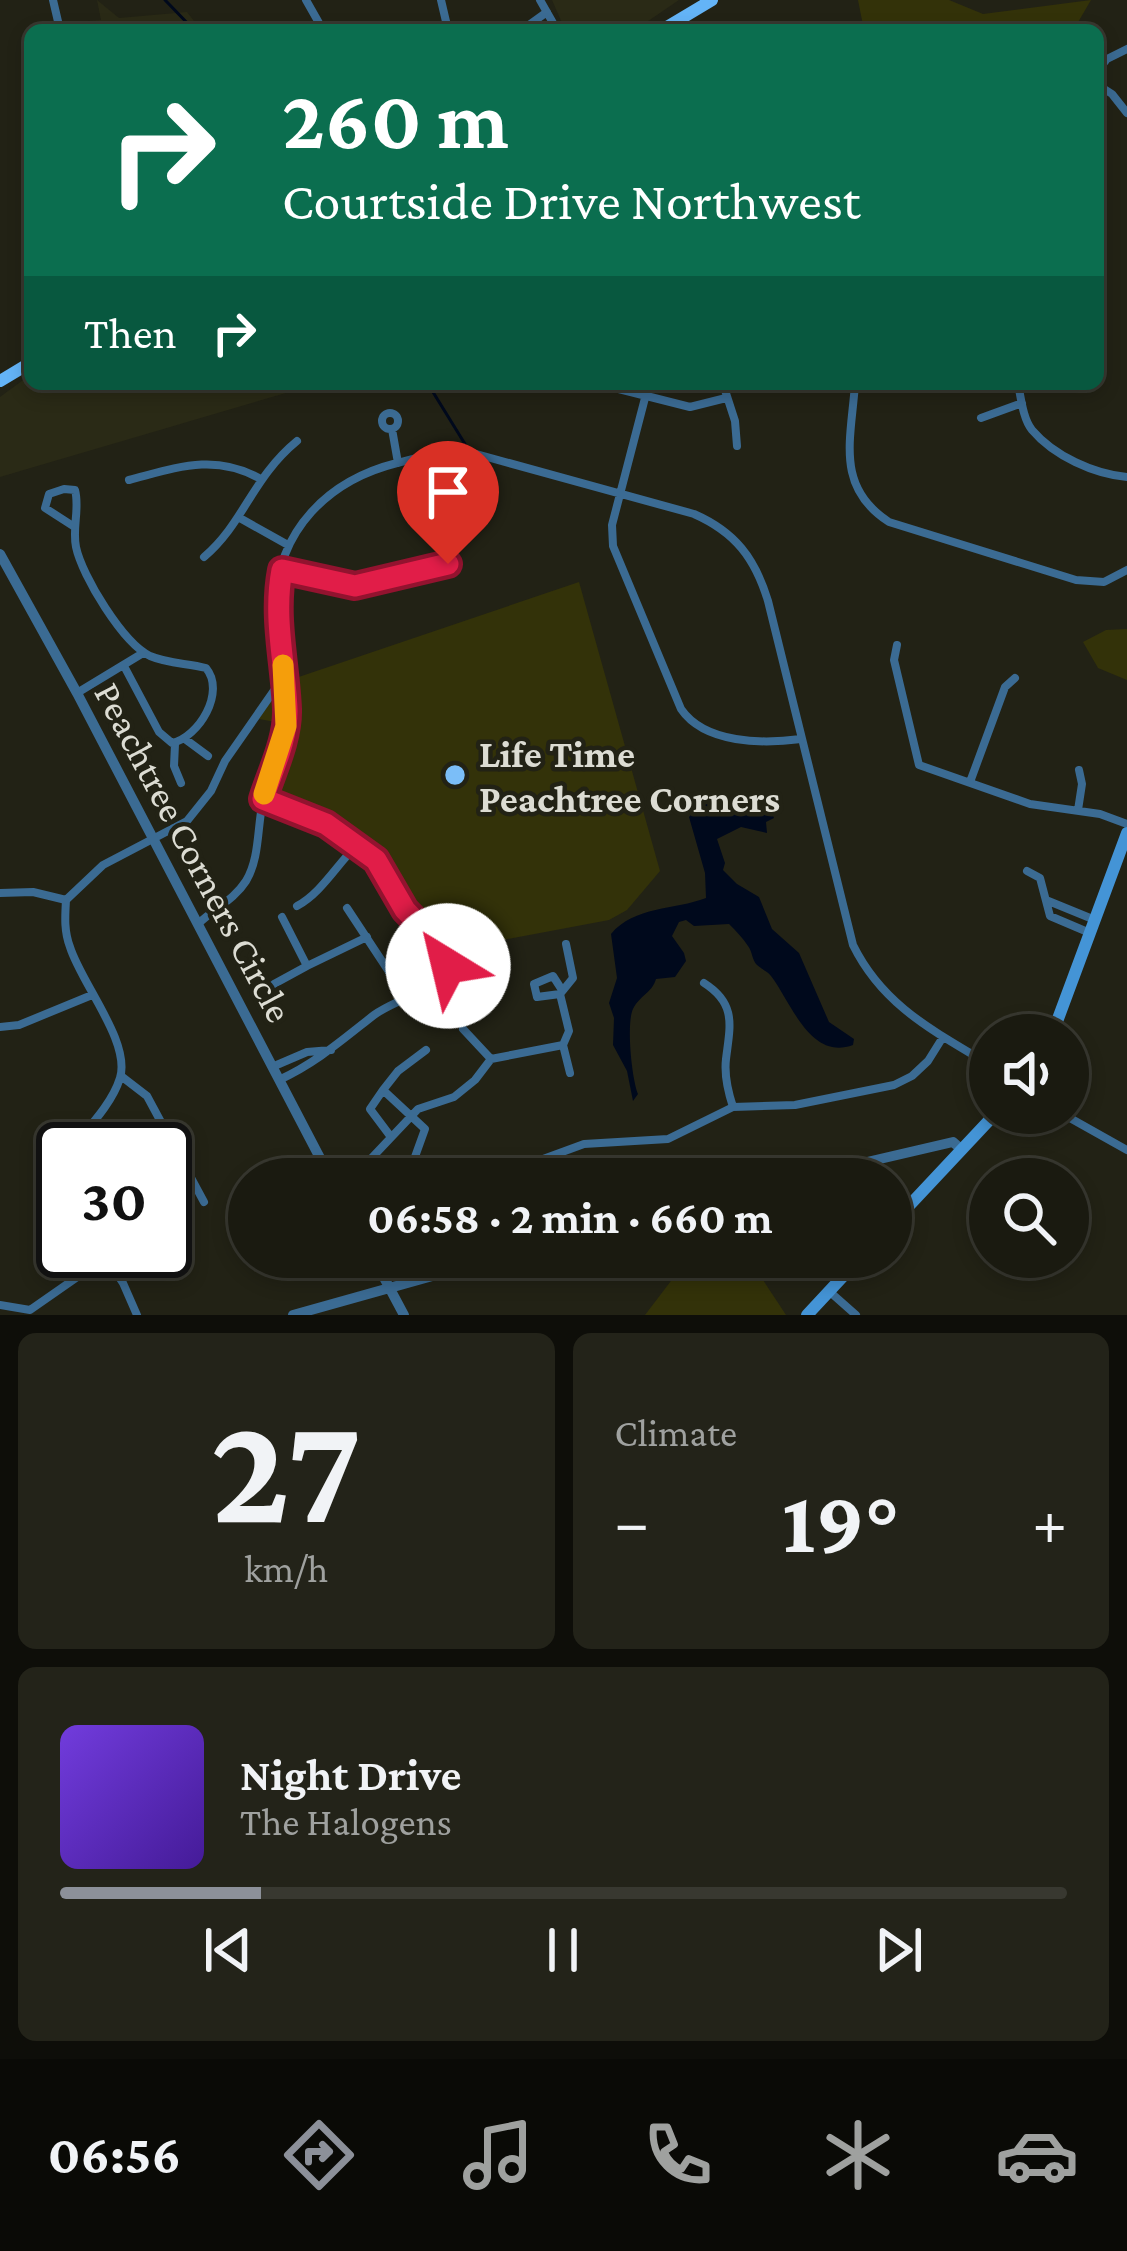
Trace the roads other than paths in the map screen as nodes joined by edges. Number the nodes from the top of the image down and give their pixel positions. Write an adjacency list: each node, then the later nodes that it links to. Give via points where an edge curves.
1 (540, 0): 3 (street)
2 (712, 0): 6 (main road)
3 (547, 12): 4 (street); 5 (street)
4 (539, 24)
5 (553, 24)
6 (672, 24)
7 (1104, 89): 8 (street)
8 (1127, 113)
9 (619, 390): 13 (street)
10 (724, 390): 14 (street)
11 (855, 390): 32 (street, via 852,476 867,508 889,522 1076,580 1104,582)
12 (1019, 390): 15 (street)
13 (645, 398): 14 (street, via 690,407); 24 (street)
14 (726, 398): 19 (street)
15 (1022, 403): 16 (street); 21 (street, via 1029,428 1049,444 1092,470)
16 (981, 418)
17 (392, 430): 20 (street)
18 (297, 441): 22 (street)
19 (737, 446)
20 (398, 463): 24 (street, via 469,452); 27 (street, via 336,487)
21 (1127, 476)
22 (259, 478): 23 (street, via 207,462); 25 (street)
23 (129, 480)
24 (620, 494): 39 (street, via 714,523 748,553 760,573); 39 (street, via 612,525 618,563 690,722 734,737)
25 (238, 517): 27 (street); 29 (street)
26 (73, 526): 26 (street, via 75,490 49,494 45,508); 34 (street, via 82,566)
27 (288, 545): 31 (street)
28 (0, 554): 38 (street, Peachtree Corners Circle)
29 (204, 557)
30 (448, 564): 31 (street, via 355,586)
31 (282, 570): 36 (street, via 276,602)
32 (1127, 570)
33 (897, 645): 43 (street, via 919,765)
34 (143, 653): 35 (street); 40 (street, via 213,676 213,700)
35 (124, 666): 38 (street); 40 (street, via 159,732)
36 (283, 678): 45 (street, via 286,726); 48 (street, via 198,809)
37 (1015, 678): 43 (street)
38 (77, 693): 48 (street, Peachtree Corners Circle)
39 (801, 739): 68 (street, via 853,945 890,1000)
40 (180, 741): 41 (street); 44 (street, via 174,766)
41 (208, 756)
42 (1079, 770): 46 (street)
43 (970, 782): 46 (street)
44 (182, 783)
45 (263, 799): 49 (street, via 326,824); 56 (street, via 247,880)
46 (1078, 810): 47 (street)
47 (1127, 828): 57 (main road)
48 (153, 841): 52 (street, via 104,866); 56 (street, Peachtree Corners Circle)
49 (356, 846): 53 (street); 64 (street, via 376,860 405,910 442,948 448,966)
50 (1028, 871): 57 (street, via 1040,878 1046,900)
51 (0, 893): 52 (street)
52 (66, 901): 63 (street, via 70,949)
53 (297, 906)
54 (347, 908): 58 (street)
55 (282, 917): 60 (street)
56 (198, 923): 74 (street, Peachtree Corners Circle)
57 (1094, 927): 65 (main road)
58 (367, 937): 60 (street); 64 (street)
59 (566, 944): 69 (street, via 573,978 561,992 569,1031)
60 (308, 966): 62 (street)
61 (704, 983): 79 (street, via 731,1013 725,1074)
62 (274, 984)
63 (92, 995): 66 (street); 76 (street, via 118,1043)
64 (407, 999): 70 (street)
65 (1060, 1014)
66 (0, 1027)
67 (463, 1029): 73 (street)
68 (944, 1037): 72 (street); 79 (street, via 928,1061 894,1085 795,1105)
69 (563, 1045): 73 (street); 75 (street)
70 (332, 1049): 74 (street); 77 (street)
71 (426, 1050): 78 (street)
72 (969, 1052)
73 (491, 1058): 80 (street, via 454,1097)
74 (272, 1066): 77 (street, Peachtree Corners Circle)
75 (570, 1073)
76 (121, 1076): 81 (street); 92 (street, via 147,1096)
77 (279, 1080): 87 (street, Peachtree Corners Circle)
78 (383, 1090): 80 (street); 84 (street, via 370,1109)
79 (733, 1107): 90 (street, via 668,1139 584,1144)
80 (412, 1114): 84 (street); 89 (street, via 425,1129)
81 (92, 1122)
82 (1089, 1129): 86 (street)
83 (977, 1134): 85 (main road)
84 (391, 1137): 88 (street)
85 (962, 1150): 91 (street, via 953,1142); 93 (main road)
86 (1127, 1150)
87 (322, 1158)
88 (371, 1158)
89 (413, 1158)
90 (546, 1158)
91 (884, 1158)
92 (204, 1202)
93 (912, 1203)
94 (72, 1278): 101 (street, via 29,1310)
95 (117, 1278): 102 (street)
96 (384, 1278): 99 (street)
97 (427, 1278): 99 (street)
98 (841, 1278): 100 (main road)
99 (389, 1289): 103 (street); 104 (street)
100 (829, 1291): 105 (main road); 106 (street)
101 (0, 1305)
102 (136, 1315)
103 (293, 1315)
104 (404, 1315)
105 (807, 1315)
106 (856, 1315)

